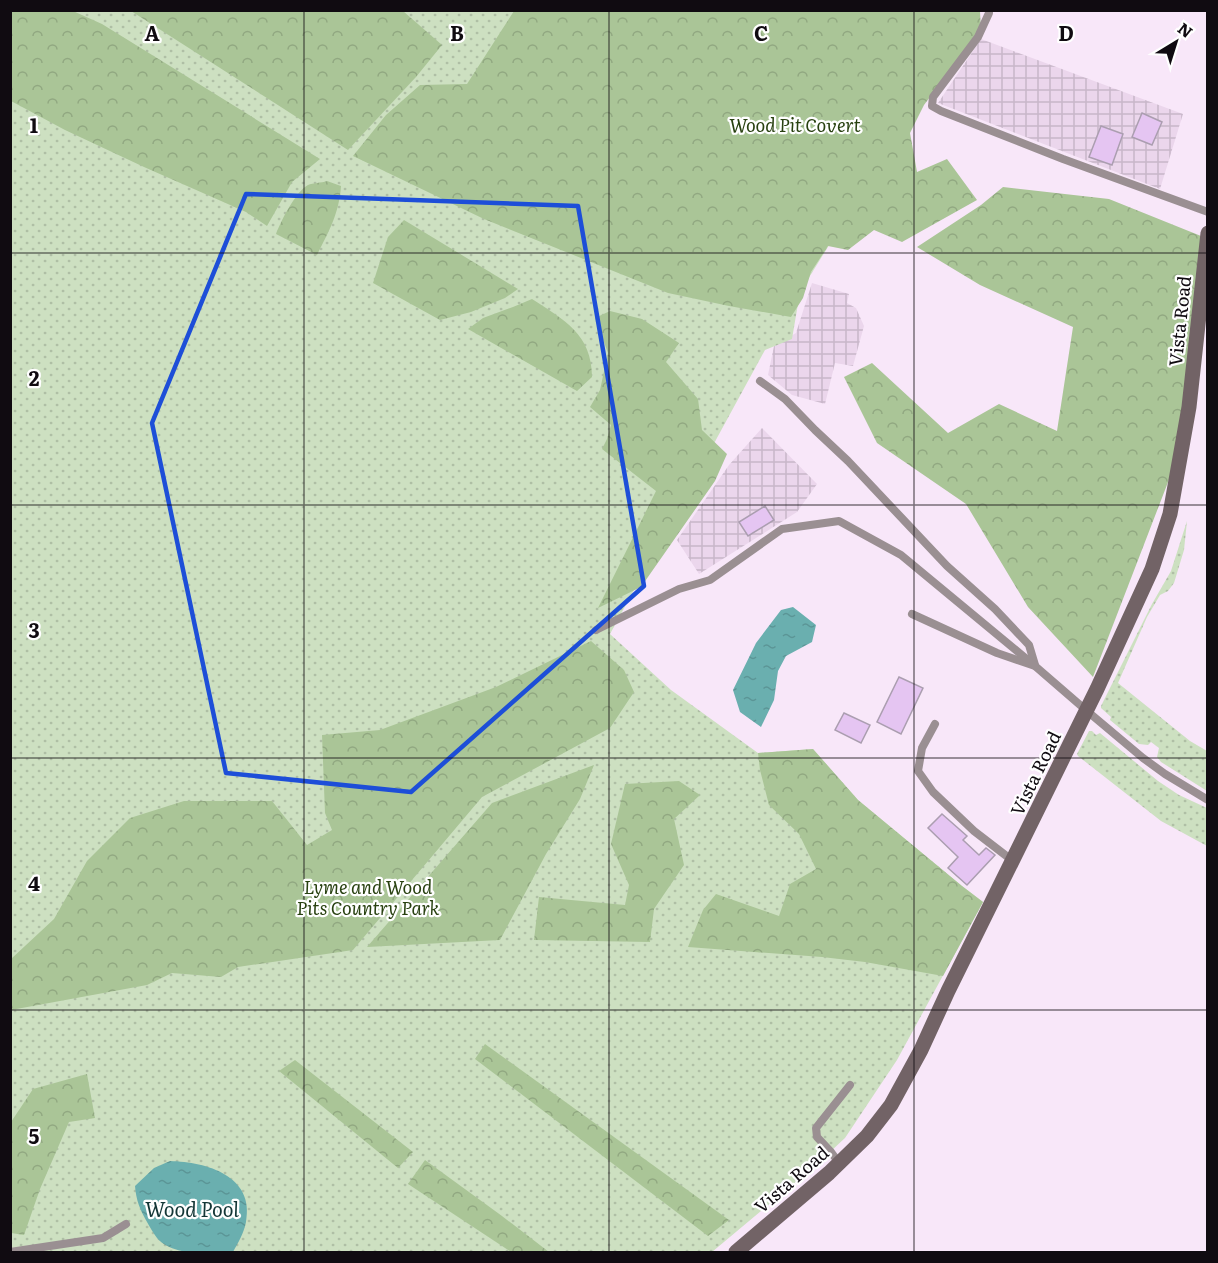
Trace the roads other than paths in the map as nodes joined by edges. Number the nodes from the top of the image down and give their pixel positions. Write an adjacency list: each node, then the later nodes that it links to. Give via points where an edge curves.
1 (989, 10): 2 (lane, via 978,37 933,97 932,106)
2 (1208, 212)
3 (1208, 233): 8 (main road, Vista Road, via 1189,407 1170,514 1152,569)
4 (760, 381): 7 (lane, via 785,399 848,460 947,566 995,609 1029,645)
5 (912, 614): 7 (lane)
6 (596, 630): 7 (lane, via 679,589 710,580 782,529 839,521 901,555)
7 (1035, 666): 8 (lane)
8 (1087, 711): 10 (lane, via 1158,769); 11 (main road, Vista Road)
9 (935, 724): 11 (lane, via 922,748 918,771 933,792 974,831)
10 (1208, 800)
11 (1013, 861): 13 (main road, Vista Road, via 891,1104 867,1136)
12 (850, 1084): 13 (lane, via 816,1128 817,1137)
13 (839, 1163): 16 (main road, Vista Road)
14 (126, 1224): 15 (lane, via 103,1238)
15 (10, 1252)
16 (736, 1252)

